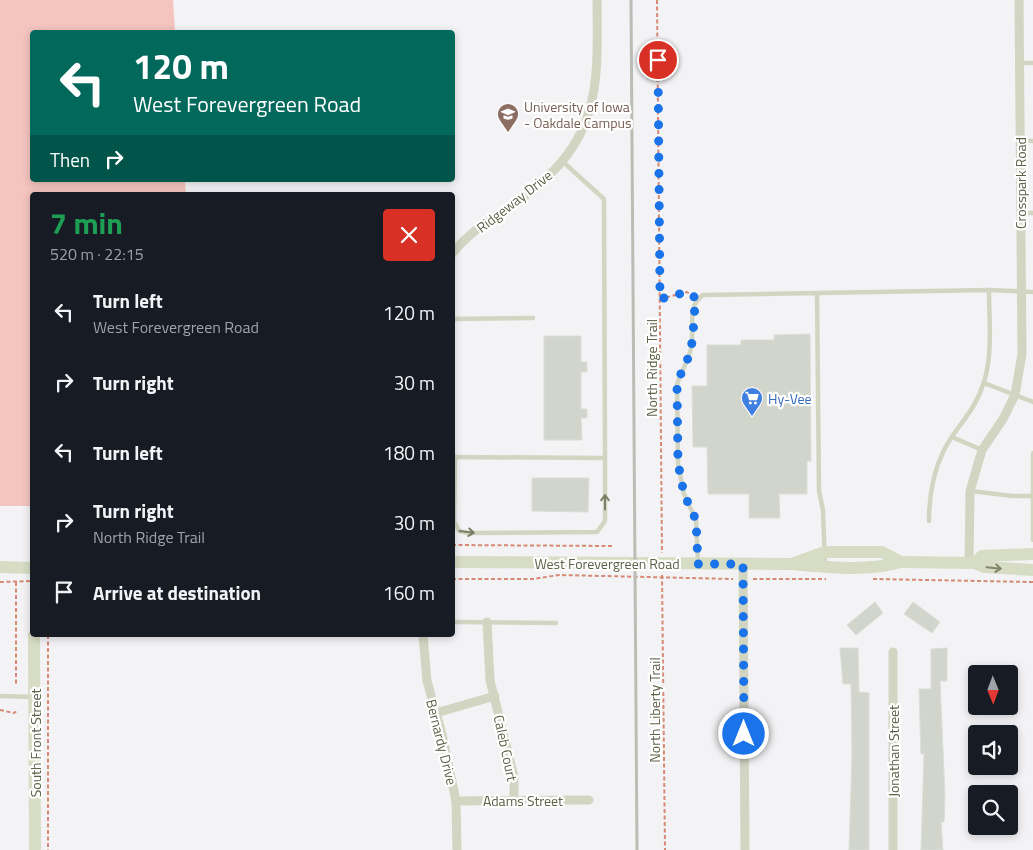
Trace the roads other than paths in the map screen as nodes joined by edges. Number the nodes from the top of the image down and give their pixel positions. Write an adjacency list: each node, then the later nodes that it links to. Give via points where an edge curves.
1 (597, 0): 7 (street, Ridgeway Drive, via 595,91 584,124)
2 (1019, 0): 3 (street, Crosspark Road)
3 (1020, 63): 4 (lane); 5 (street, Crosspark Road)
4 (1033, 63)
5 (1020, 140): 6 (lane); 8 (street, Crosspark Road)
6 (1033, 141)
7 (562, 161): 10 (street, Ridgeway Drive, via 541,183 468,236); 24 (lane, via 604,199)
8 (1020, 213): 9 (lane); 12 (street, Crosspark Road)
9 (1033, 213)
10 (455, 251)
11 (989, 290): 12 (lane); 14 (lane); 17 (lane, via 989,348)
12 (1022, 290): 13 (lane); 18 (street, Crosspark Road, via 1022,354)
13 (1033, 292)
14 (817, 293): 31 (lane, via 820,491); 36 (lane, via 716,294 697,299 691,348 677,385 678,463 684,494 696,520)
15 (533, 318): 16 (lane)
16 (455, 319)
17 (984, 383): 18 (lane); 20 (lane, via 972,411)
18 (1014, 395): 19 (lane); 21 (street, Crosspark Road, via 1006,414)
19 (1033, 402)
20 (952, 437): 21 (lane); 27 (lane, via 938,464 929,496)
21 (982, 450): 25 (street, Crosspark Road)
22 (1033, 453): 26 (lane)
23 (455, 457): 24 (lane)
24 (605, 458): 28 (lane, one-way to 24, via 459,531 468,533 597,532 605,521)
25 (970, 490): 26 (lane); 35 (street, Crosspark Road)
26 (1033, 496): 29 (lane)
27 (929, 521)
28 (455, 523)
29 (1032, 528): 30 (lane)
30 (1032, 538)
31 (825, 552): 34 (street, West Forevergreen Road, via 882,552); 38 (street, West Forevergreen Road); 40 (lane)
32 (1033, 554): 35 (street, West Forevergreen Road, via 982,556)
33 (455, 562): 36 (street, West Forevergreen Road)
34 (901, 562): 35 (street, West Forevergreen Road); 40 (street, West Forevergreen Road, via 883,567)
35 (971, 563): 42 (street, West Forevergreen Road, one-way to 42, via 984,567)
36 (698, 564): 37 (street, West Forevergreen Road)
37 (743, 564): 38 (street, West Forevergreen Road); 58 (street)
38 (792, 564): 40 (street, West Forevergreen Road)
39 (0, 567): 41 (street)
40 (825, 567)
41 (30, 568)
42 (1033, 570)
43 (455, 622): 44 (lane)
44 (487, 622): 45 (lane); 50 (street, Caleb Court)
45 (556, 622)
46 (34, 637): 51 (street, South Front Street)
47 (423, 637): 52 (street, Bernardy Drive, via 427,681)
48 (893, 652): 59 (street, Jonathan Street)
49 (0, 696): 51 (lane)
50 (494, 696): 52 (street, Caleb Court); 53 (street, Caleb Court, via 514,777)
51 (34, 697): 56 (street, South Front Street)
52 (436, 714): 55 (street, Bernardy Drive)
53 (514, 800): 54 (street, Adams Street); 55 (street, Adams Street)
54 (590, 800)
55 (456, 801): 57 (street, Bernardy Drive)
56 (36, 850)
57 (456, 850)
58 (745, 850)
59 (893, 850)

